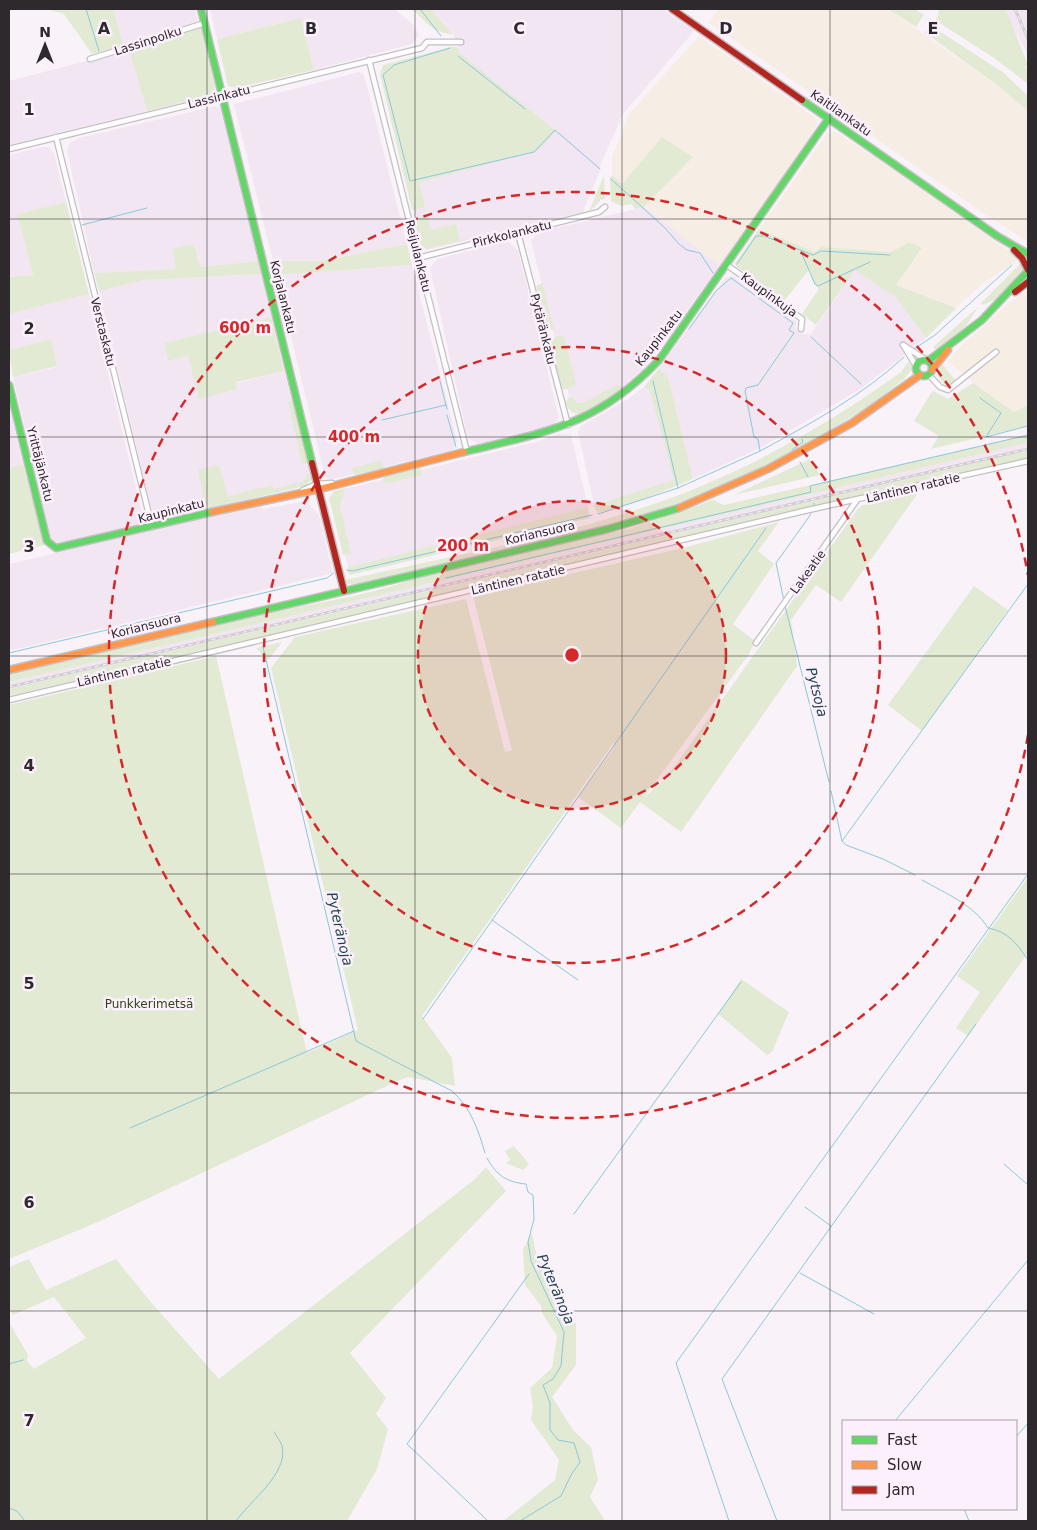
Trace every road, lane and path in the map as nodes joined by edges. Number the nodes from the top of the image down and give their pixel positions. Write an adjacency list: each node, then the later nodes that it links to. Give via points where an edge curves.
1 (201, 9): 3 (street, Korjalankatu)
2 (672, 9): 8 (street, Kaitilankatu)
3 (205, 23): 5 (street, Lassinpolku); 7 (street, Korjalankatu)
4 (461, 42): 6 (street, Lassinkatu, via 427,42 422,48)
5 (90, 59)
6 (369, 60): 7 (street, Lassinkatu); 15 (street, Reijulankatu)
7 (223, 96): 9 (street, Lassinkatu); 33 (street, Korjalankatu)
8 (829, 118): 13 (street, Kaitilankatu); 16 (street, Kaupinkatu)
9 (56, 137): 10 (street, Lassinkatu); 35 (street, Verstaskatu)
10 (9, 149)
11 (605, 207): 12 (street, Pirkkolankatu, via 599,212)
12 (518, 233): 15 (street, Pirkkolankatu); 30 (street, Pytäränkatu)
13 (997, 236): 14 (street, Kaitilankatu); 18 (street, Kaitilankatu, via 1022,258)
14 (1028, 254)
15 (418, 258): 31 (street, Reijulankatu)
16 (727, 265): 21 (street, Kaupinkuja, via 802,319); 30 (street, Kaupinkatu, via 659,360 638,382 604,407)
17 (1028, 266): 18 (street)
18 (1028, 270): 20 (street)
19 (1028, 282): 20 (street)
20 (1002, 301): 22 (street)
21 (801, 329)
22 (950, 347): 24 (street); 26 (street)
23 (996, 352): 26 (street, via 948,390 940,387)
24 (927, 360): 25 (street, via 920,361); 25 (street, via 903,345); 26 (street, via 932,365)
25 (916, 367): 27 (street); 29 (street, Koriansuora)
26 (931, 373): 27 (street)
27 (920, 375): 29 (street, Koriansuora)
28 (9, 385): 36 (street, Yrittäjänkatu, via 47,541)
29 (904, 385): 37 (street, Koriansuora, via 814,446 744,481 673,510 608,529)
30 (568, 425): 31 (street, Kaupinkatu)
31 (467, 452): 33 (street, Kaupinkatu)
32 (1028, 461): 34 (street, Läntinen ratatie)
33 (318, 487): 35 (street, Kaupinkatu); 37 (street, Korjalankatu)
34 (857, 500): 38 (street, Lakeatie); 40 (street, Läntinen ratatie)
35 (152, 527): 36 (street, Kaupinkatu, via 61,548)
36 (52, 546)
37 (344, 591): 39 (street, Koriansuora)
38 (756, 643)
39 (9, 670)
40 (9, 700)

